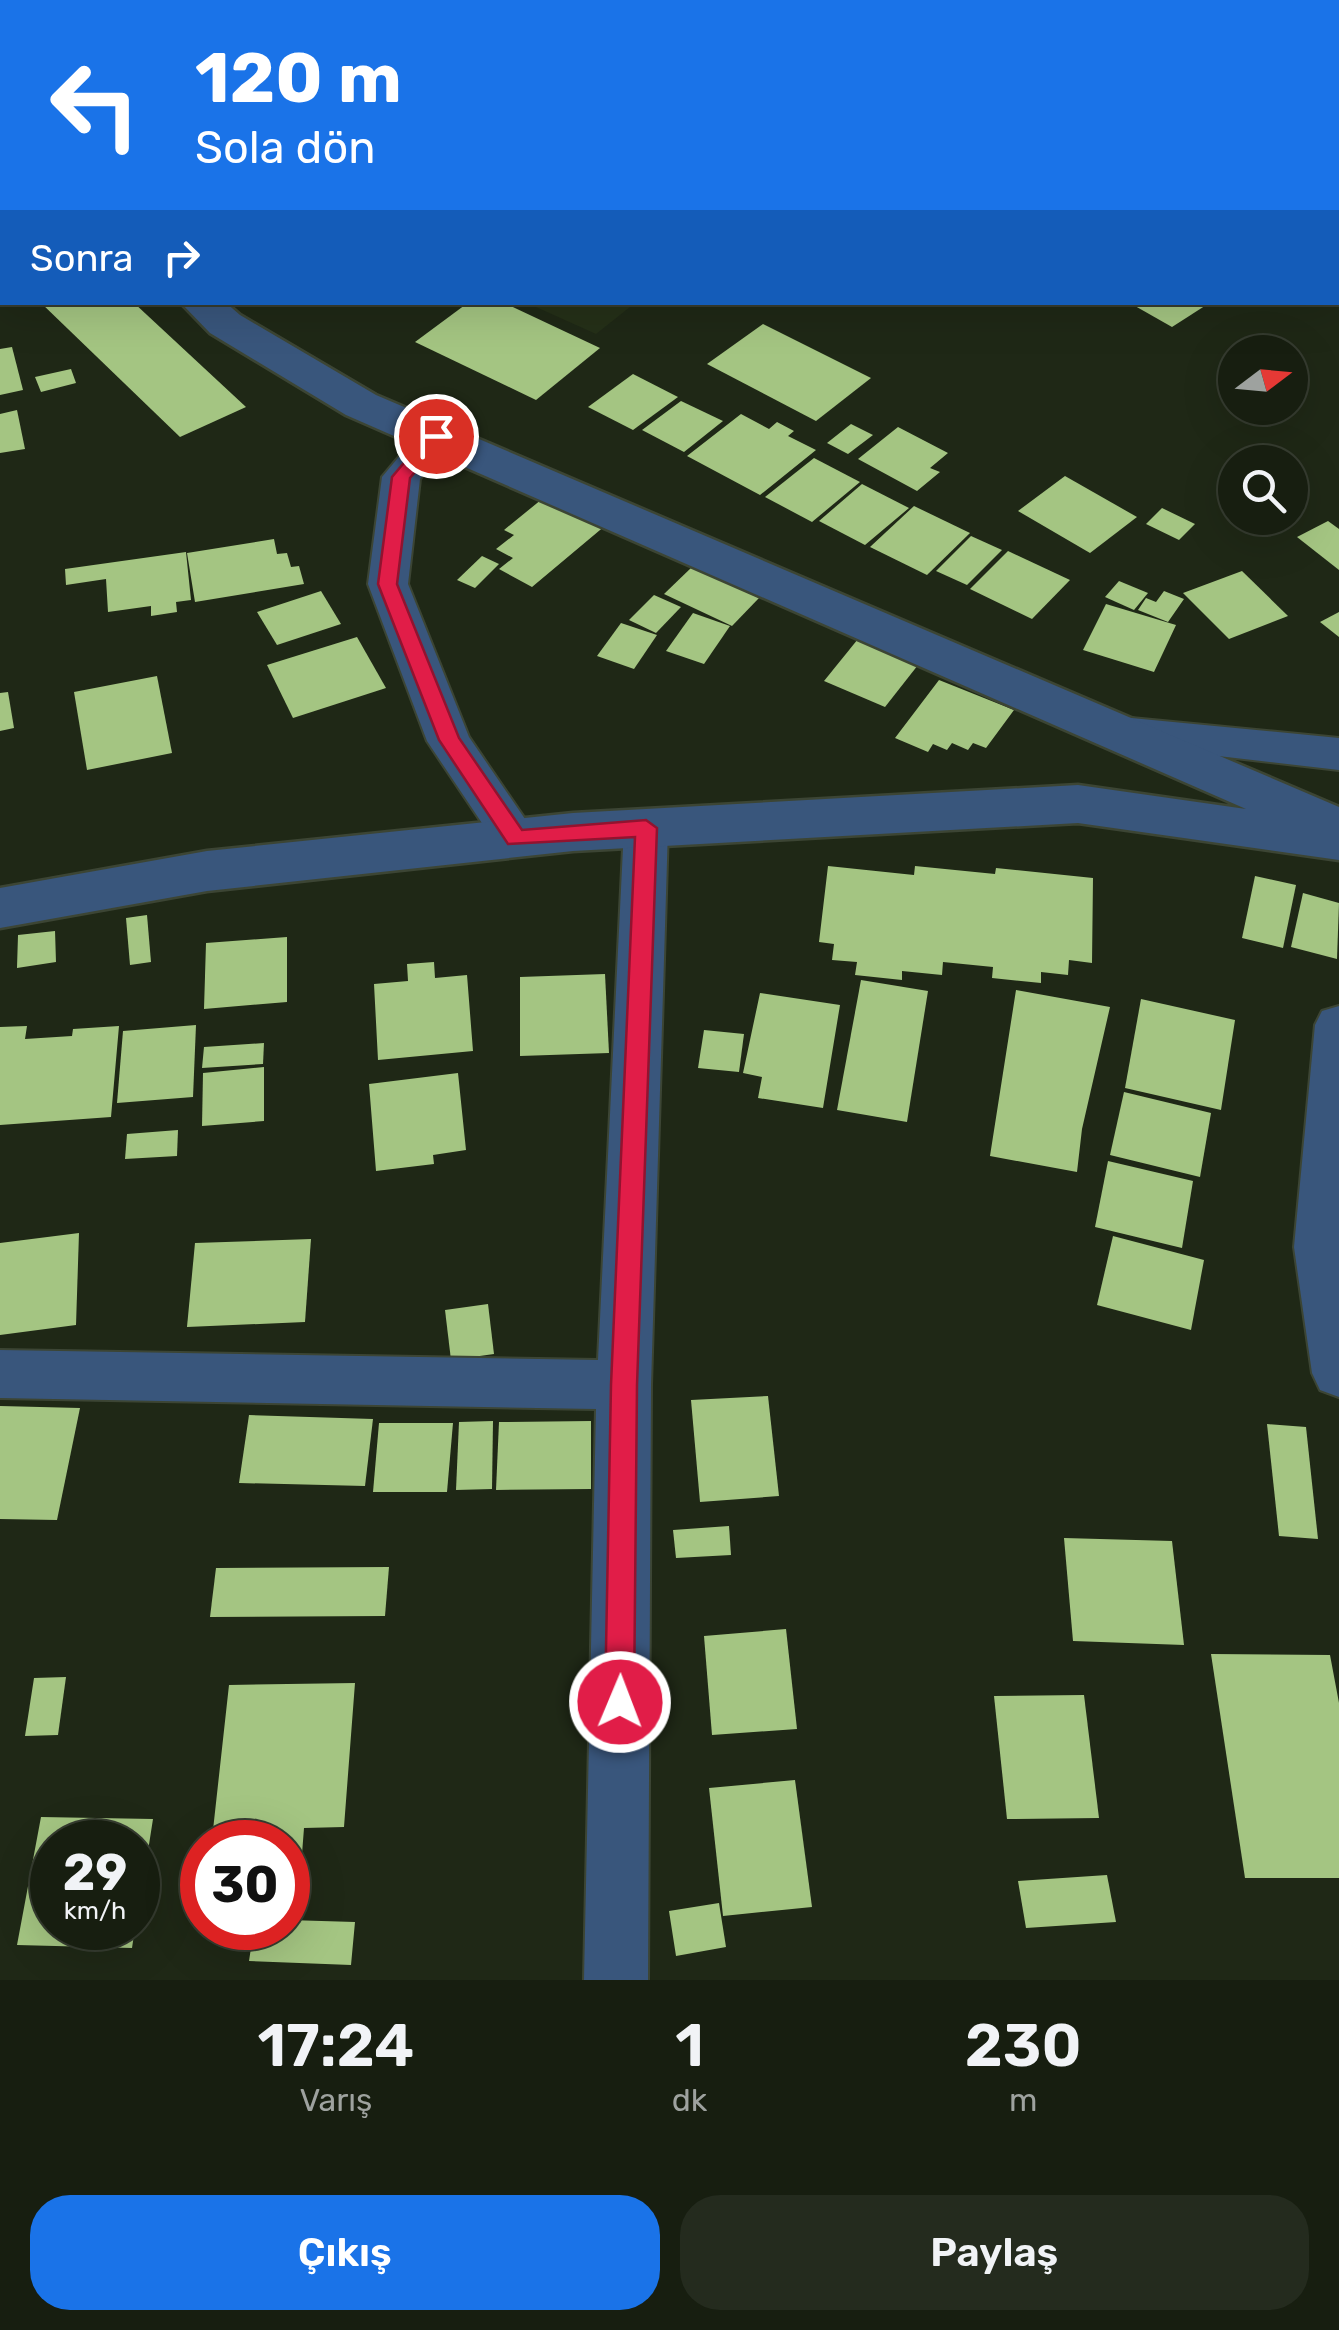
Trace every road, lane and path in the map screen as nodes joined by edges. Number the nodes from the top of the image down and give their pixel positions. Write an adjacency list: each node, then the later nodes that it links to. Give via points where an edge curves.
1 (203, 305): 2 (street, via 361,404)
2 (436, 436): 3 (street); 7 (street, via 401,477 388,584 449,740)
3 (1120, 732): 4 (street); 6 (street)
4 (1339, 754)
5 (646, 828): 7 (street); 8 (street, via 1078,804); 13 (street)
6 (1339, 828)
7 (516, 838): 9 (street, via 207,871)
8 (1339, 841)
9 (0, 908)
10 (1339, 1025): 11 (street, via 1320,1247)
11 (1339, 1373)
12 (0, 1374): 13 (street)
13 (624, 1385): 14 (street)
14 (616, 1980)

